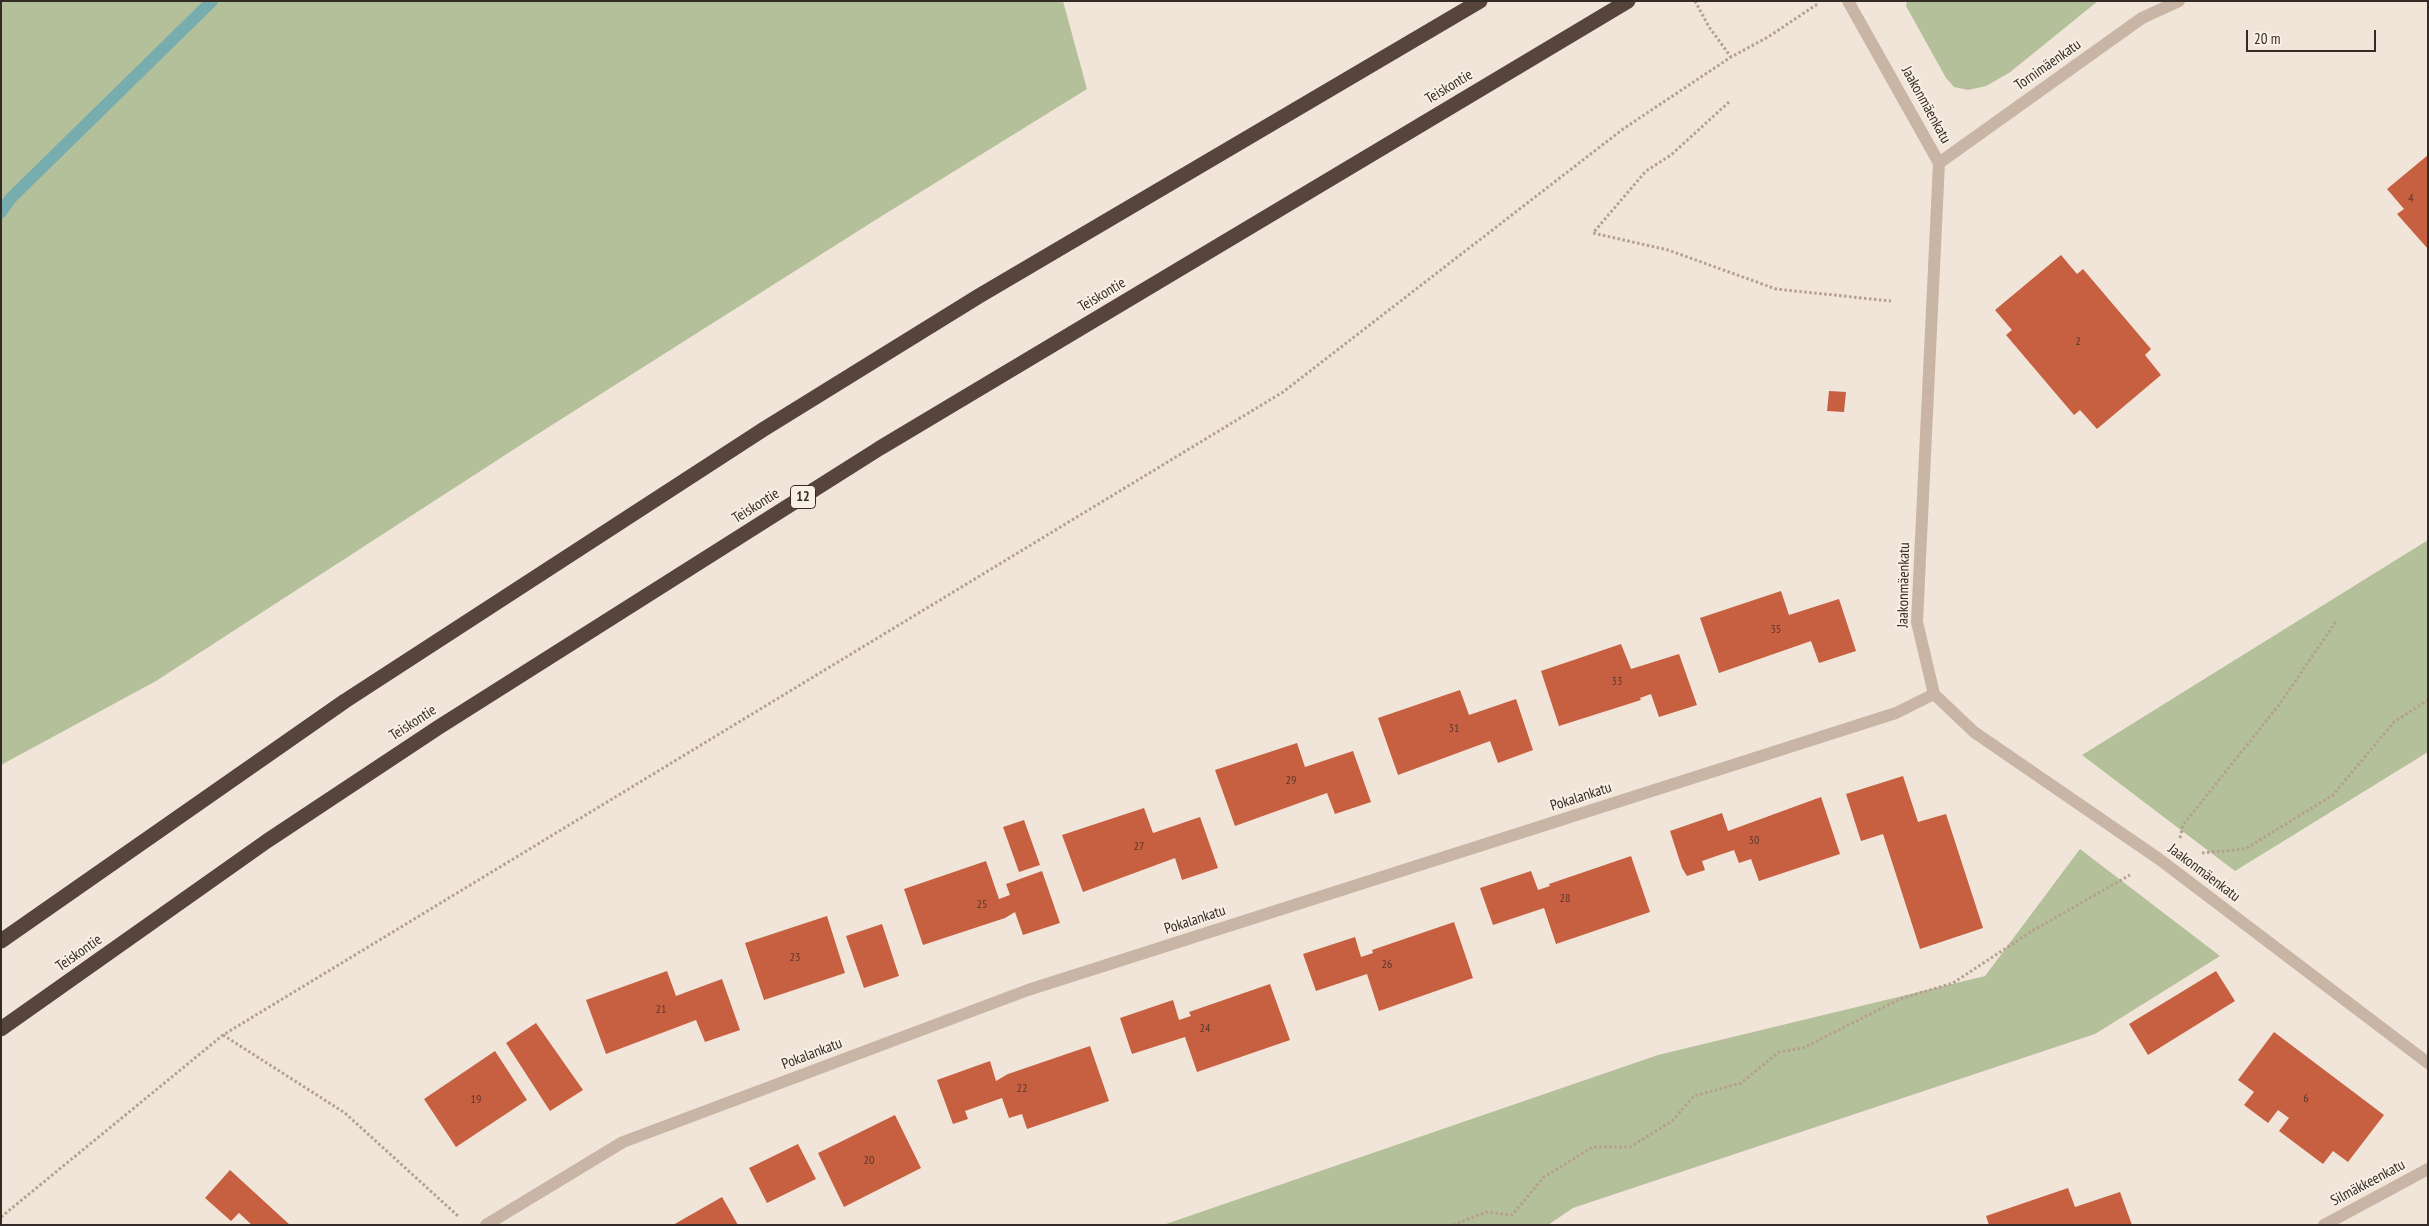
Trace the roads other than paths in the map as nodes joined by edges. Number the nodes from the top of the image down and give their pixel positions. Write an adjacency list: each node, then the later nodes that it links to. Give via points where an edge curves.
1 (1480, 1): 7 (highway, via 979,296 764,429 344,701)
2 (1628, 1): 8 (highway, Teiskontie / 12, via 888,443 439,726 267,841)
3 (1848, 1): 5 (street, Jaakonmäenkatu)
4 (2179, 1): 5 (street, Tornimäenkatu, via 2142,18)
5 (1940, 163): 6 (street, Jaakonmäenkatu, via 1917,622)
6 (1934, 694): 9 (street, Jaakonmäenkatu, via 1974,732 2159,859); 11 (street, Pokalankatu, via 1896,713 1028,990 623,1142)
7 (1, 941)
8 (1, 1028)
9 (2428, 1063)
10 (2428, 1169): 12 (street, Silmäkkeenkatu)
11 (486, 1225)
12 (2324, 1225)

